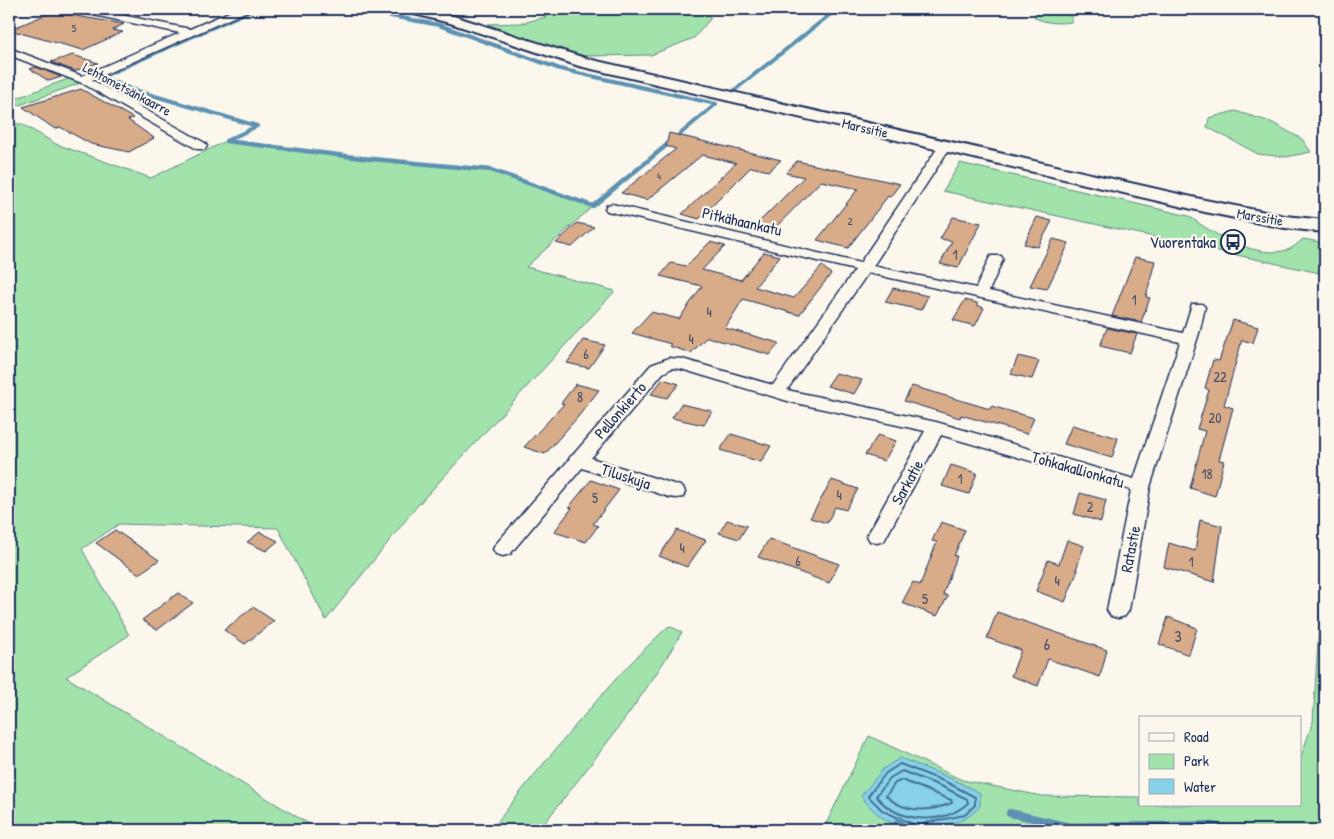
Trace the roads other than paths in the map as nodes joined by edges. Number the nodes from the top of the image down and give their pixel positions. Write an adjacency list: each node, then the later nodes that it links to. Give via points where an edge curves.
1 (78, 9): 4 (street)
2 (244, 9): 4 (street)
3 (411, 9): 8 (main road, Marssitie, via 456,20 584,63)
4 (189, 32): 6 (street)
5 (9, 51): 6 (street, Lehtometsänkaarre)
6 (82, 80): 7 (street, Lehtometsänkaarre)
7 (201, 146)
8 (945, 146): 10 (main road, Marssitie, via 1237,213); 12 (street)
9 (612, 208): 12 (street, Pitkähaankatu)
10 (1325, 226)
11 (996, 259): 13 (street)
12 (864, 268): 13 (street); 16 (street)
13 (981, 293): 15 (street)
14 (1197, 307): 15 (street, Tohkakallionkatu)
15 (1188, 339): 19 (street, Tohkakallionkatu)
16 (777, 392): 17 (street, Tohkakallionkatu); 18 (street, Pellonkierto, via 669,363 656,368)
17 (936, 428): 19 (street, Tohkakallionkatu); 21 (street, Sarkatie)
18 (577, 460): 20 (street, Tiluskuja); 22 (street, Pellonkierto)
19 (1142, 487): 23 (street, Ratastie)
20 (676, 492)
21 (877, 536)
22 (503, 549)
23 (1118, 610)

